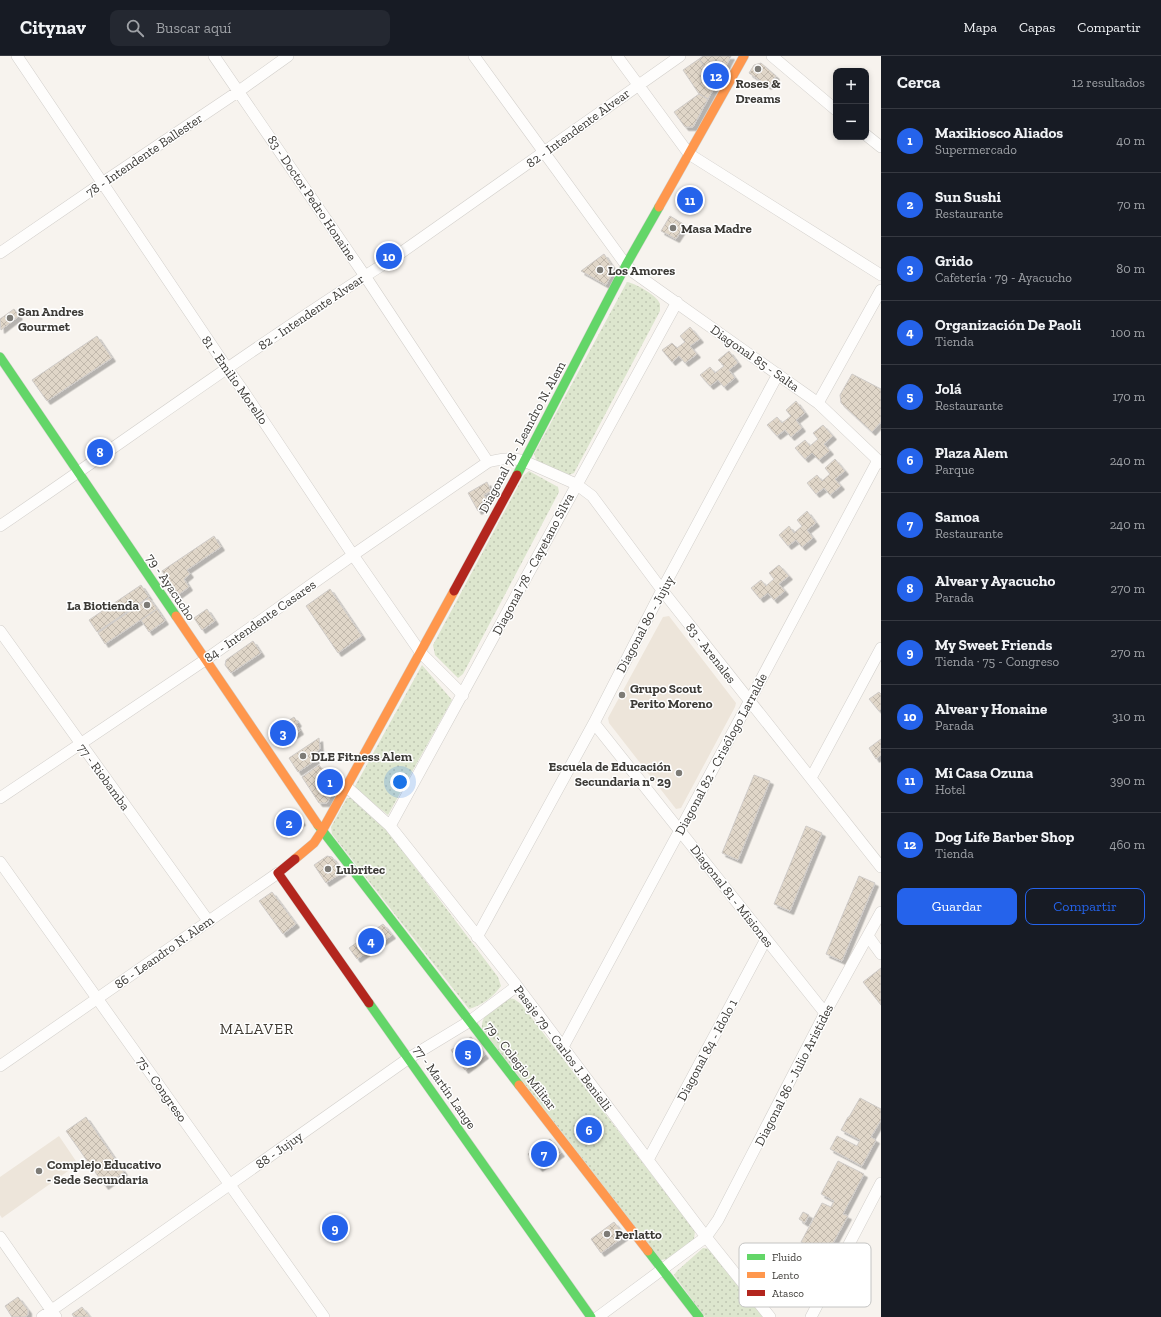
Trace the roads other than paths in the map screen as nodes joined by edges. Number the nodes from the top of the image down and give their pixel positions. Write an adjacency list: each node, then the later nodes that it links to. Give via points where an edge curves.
1 (17, 56): 16 (street, 81 - Emilio Morello)
2 (214, 56): 10 (street, 83 - Doctor Pedro Honaine)
3 (288, 56): 10 (street, 78 - Intendente Ballester)
4 (474, 56): 14 (street, Diagonal 85 - Salta)
5 (617, 56): 9 (street)
6 (680, 56): 9 (street, 82 - Intendente Alvear)
7 (744, 56): 15 (street, Diagonal 78 - Leandro N. Alem)
8 (772, 56): 11 (street)
9 (638, 85): 14 (street, 82 - Intendente Alvear); 15 (street)
10 (239, 91): 16 (street, 78 - Intendente Ballester); 20 (street, 83 - Doctor Pedro Honaine)
11 (833, 107)
12 (869, 137): 13 (street)
13 (881, 147)
14 (544, 152): 18 (street, Diagonal 85 - Salta); 20 (street, 82 - Intendente Alvear, via 395,258)
15 (689, 154): 18 (street, Diagonal 78 - Leandro N. Alem); 19 (street)
16 (102, 183): 17 (street, 78 - Intendente Ballester); 24 (street, 81 - Emilio Morello)
17 (0, 253)
18 (626, 265): 22 (street, Diagonal 85 - Salta); 27 (street, Diagonal 78 - Leandro N. Alem)
19 (881, 275)
20 (365, 276): 24 (street, 82 - Intendente Alvear); 29 (street, 83 - Doctor Pedro Honaine)
21 (881, 290): 26 (street)
22 (677, 302): 25 (street, Diagonal 85 - Salta); 31 (street, Diagonal 78 - Cayetano Silva)
23 (0, 356): 30 (street, 79 - Ayacucho)
24 (227, 368): 30 (street, 82 - Intendente Alvear); 33 (street, 81 - Emilio Morello)
25 (778, 374): 26 (street, Diagonal 85 - Salta); 34 (street, Diagonal 80 - Jujuy)
26 (818, 403): 28 (street, Diagonal 85 - Salta)
27 (524, 461): 29 (street, 84 - Intendente Casares, via 504,458); 31 (street, 83 - Arenales); 37 (street, Diagonal 78 - Leandro N. Alem)
28 (879, 461): 40 (street, Diagonal 82 - Crisólogo Larralde)
29 (488, 462): 33 (street, 84 - Intendente Casares)
30 (78, 472): 32 (street, 82 - Intendente Alvear); 38 (street, 79 - Ayacucho)
31 (576, 484): 34 (street, 83 - Arenales, via 592,496); 39 (street, Diagonal 78 - Cayetano Silva)
32 (0, 526)
33 (353, 555): 37 (street, 81 - Emilio Morello); 38 (street, 84 - Intendente Casares)
34 (662, 590): 40 (street, 83 - Arenales); 41 (street, Diagonal 80 - Jujuy)
35 (0, 631): 42 (street, 77 - Riobamba)
36 (881, 648): 43 (street)
37 (421, 653): 39 (street, 81 - Emilio Morello); 44 (street, Diagonal 78 - Leandro N. Alem)
38 (205, 660): 42 (street, 84 - Intendente Casares); 48 (street, 79 - Ayacucho)
39 (463, 695): 46 (street, Diagonal 78 - Cayetano Silva)
40 (749, 702): 43 (street, 83 - Arenales); 47 (street, Diagonal 82 - Crisólogo Larralde)
41 (594, 723): 47 (street, Diagonal 81 - Misiones); 55 (street, Diagonal 80 - Jujuy)
42 (80, 744): 45 (street, 84 - Intendente Casares); 53 (street, 77 - Riobamba)
43 (811, 778): 50 (street, 83 - Arenales)
44 (347, 787): 46 (street, Pasaje 79 - Carlos J. Benielli); 48 (street, Diagonal 78 - Leandro N. Alem)
45 (0, 798)
46 (390, 826): 55 (street, Pasaje 79 - Carlos J. Benielli)
47 (680, 830): 56 (street, Diagonal 81 - Misiones); 62 (street, Diagonal 82 - Crisólogo Larralde)
48 (322, 831): 51 (street, 86 - Leandro N. Alem, via 314,843); 61 (street, 79 - Colegio Militar)
49 (0, 862): 59 (street, 75 - Congreso)
50 (881, 867)
51 (278, 873): 53 (street, 86 - Leandro N. Alem); 63 (street, 77 - Martín Lange)
52 (881, 912): 54 (street, Diagonal 86 - Julio Aristides)
53 (209, 922): 59 (street, 86 - Leandro N. Alem)
54 (868, 936): 57 (street); 60 (street, Diagonal 86 - Julio Aristides)
55 (477, 937): 58 (street, Pasaje 79 - Carlos J. Benielli)
56 (766, 939): 60 (street, Diagonal 81 - Misiones); 65 (street, Diagonal 84 - Idolo 1)
57 (881, 954)
58 (516, 986): 61 (street, 88 - Jujuy); 62 (street, Pasaje 79 - Carlos J. Benielli)
59 (97, 999): 64 (street, 86 - Leandro N. Alem); 67 (street, 75 - Congreso)
60 (825, 1013): 69 (street, Diagonal 86 - Julio Aristides, via 718,1220)
61 (470, 1021): 63 (street, 88 - Jujuy); 71 (street, 79 - Colegio Militar)
62 (563, 1047): 65 (street, Pasaje 79 - Carlos J. Benielli)
63 (409, 1058): 67 (street, 88 - Jujuy); 77 (street, 77 - Martín Lange)
64 (0, 1066)
65 (648, 1160): 69 (street, Pasaje 79 - Carlos J. Benielli)
66 (881, 1183): 70 (street)
67 (230, 1185): 75 (street, 88 - Jujuy); 76 (street, 75 - Congreso)
68 (0, 1237): 75 (street)
69 (706, 1237): 71 (street, Diagonal 86 - Julio Aristides); 72 (street, Pasaje 79 - Carlos J. Benielli)
70 (850, 1243)
71 (662, 1270): 78 (street, Diagonal 86 - Julio Aristides); 79 (street, 79 - Colegio Militar)
72 (739, 1278)
73 (762, 1307): 80 (street, Pasaje 79 - Carlos J. Benielli)
74 (816, 1307): 81 (street)
75 (50, 1315)
76 (324, 1317)
77 (591, 1317)
78 (598, 1317)
79 (699, 1317)
80 (770, 1317)
81 (811, 1317)

